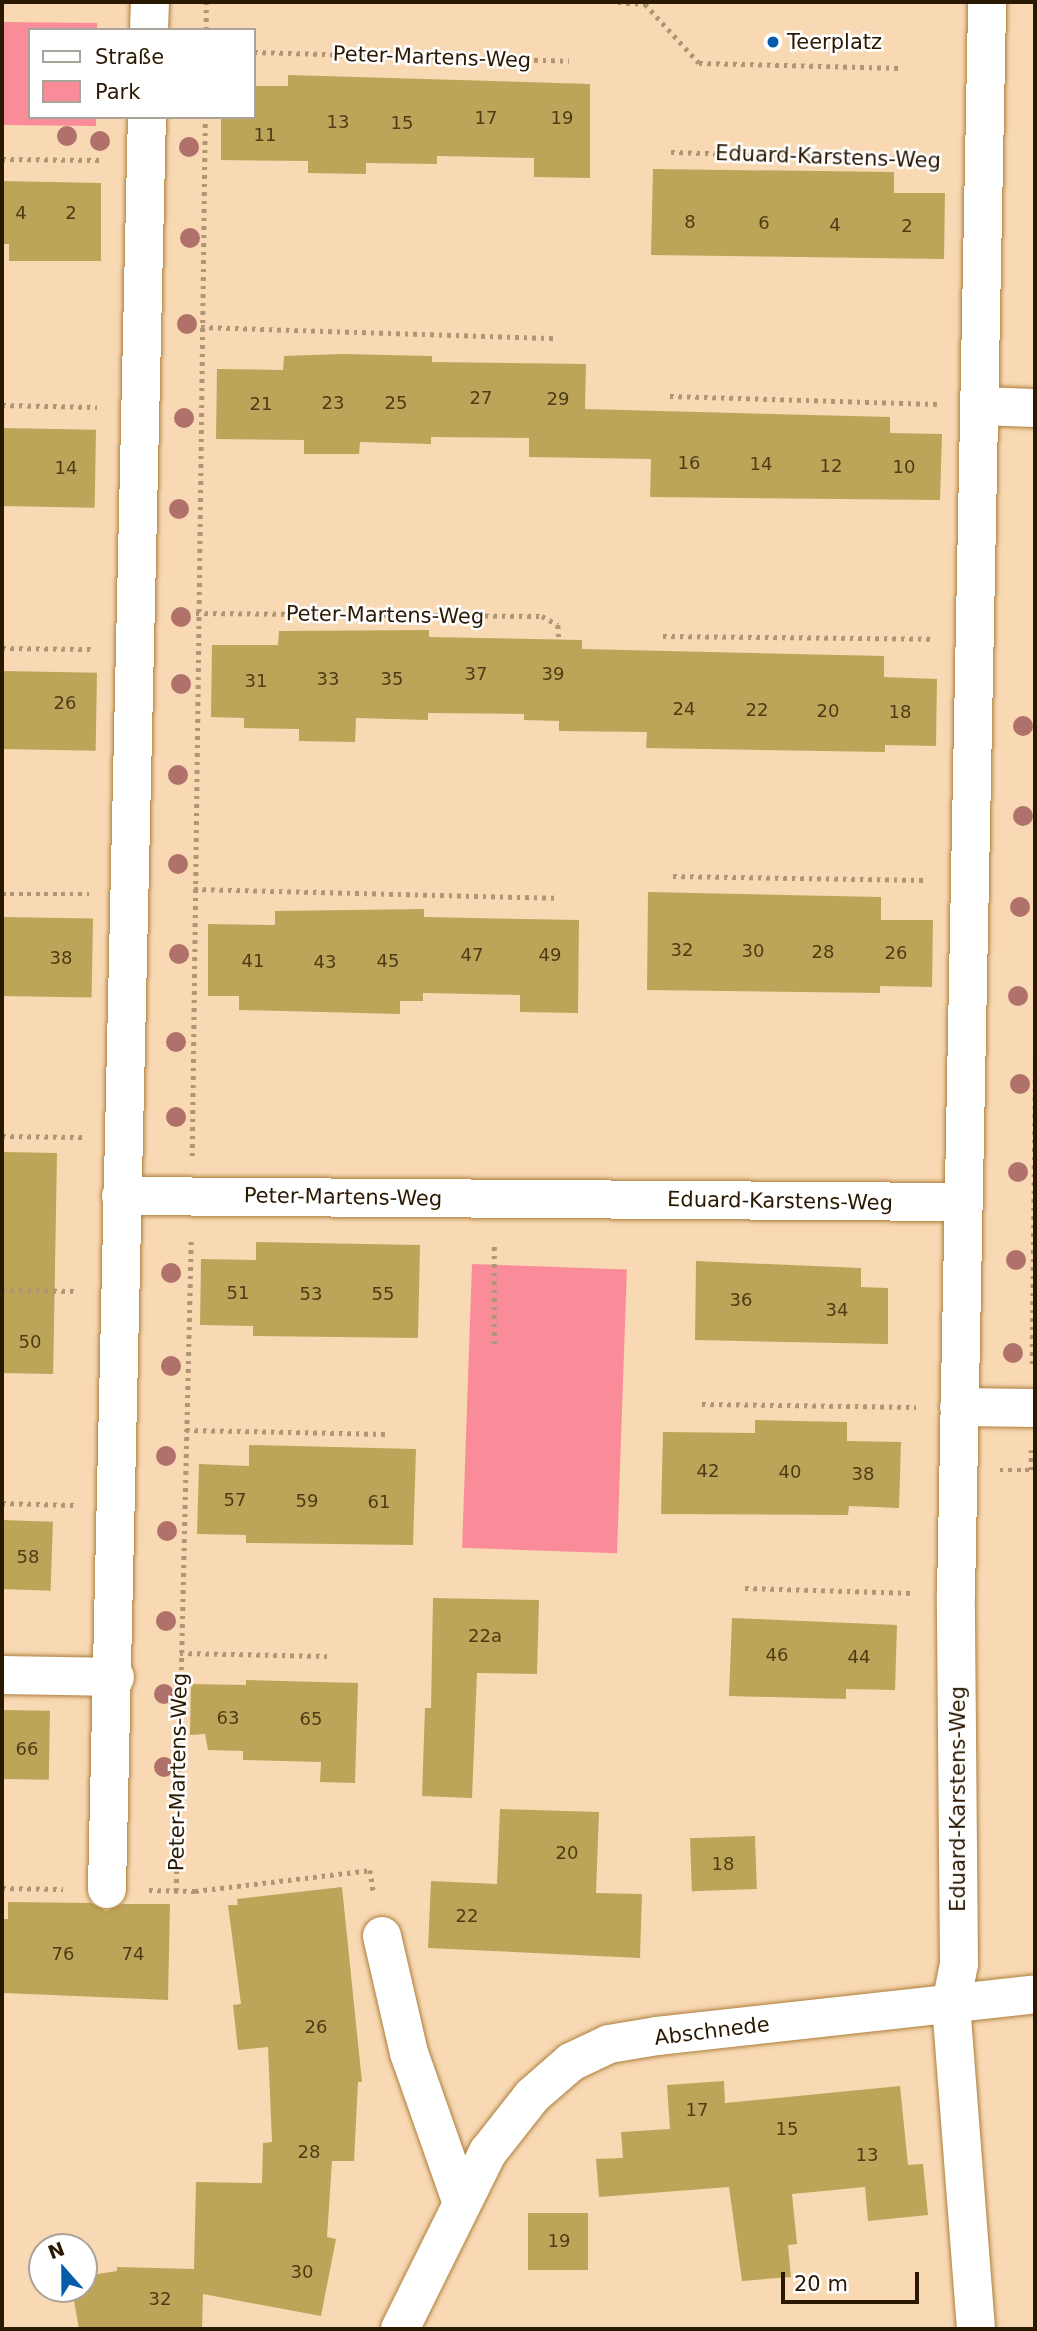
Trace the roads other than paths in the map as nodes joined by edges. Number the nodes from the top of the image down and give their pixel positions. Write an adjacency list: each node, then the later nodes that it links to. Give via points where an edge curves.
1 (150, 2): 3 (street)
2 (987, 2): 5 (street, Eduard-Karstens-Weg)
3 (149, 28)
4 (147, 119): 7 (street)
5 (980, 406): 6 (street); 9 (street, Eduard-Karstens-Weg)
6 (1035, 408)
7 (121, 1196): 8 (street, Peter-Martens-Weg); 13 (street)
8 (597, 1199): 9 (street, Eduard-Karstens-Weg)
9 (963, 1202): 10 (street, Eduard-Karstens-Weg)
10 (959, 1407): 11 (street); 17 (street, Eduard-Karstens-Weg, via 959,1964)
11 (1033, 1408)
12 (2, 1675): 13 (street)
13 (115, 1677): 14 (street)
14 (107, 1889)
15 (382, 1936): 18 (street, via 409,2053)
16 (1035, 1994): 17 (street, Abschnede)
17 (951, 2004): 18 (street, Abschnede, via 609,2045 571,2062 532,2096 488,2152); 20 (street, Eduard-Karstens-Weg)
18 (461, 2201): 19 (street, Abschnede)
19 (400, 2329)
20 (976, 2329)

